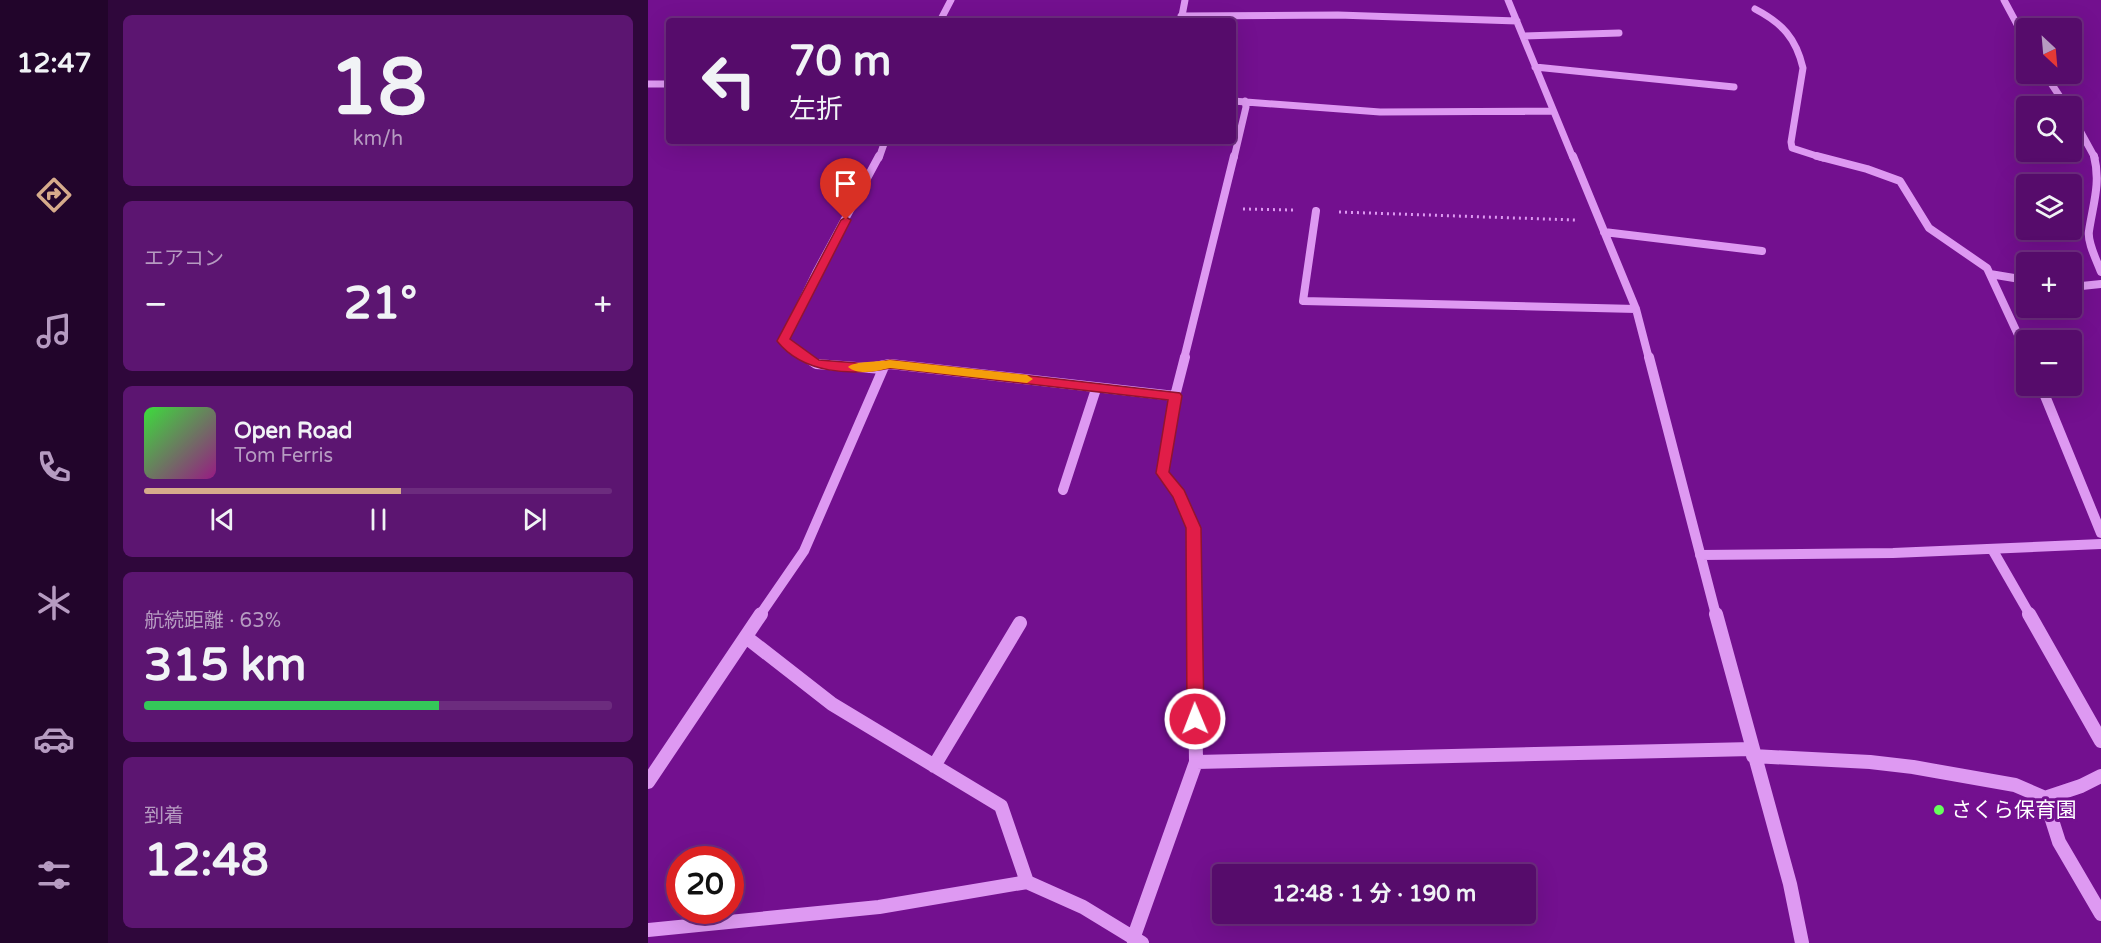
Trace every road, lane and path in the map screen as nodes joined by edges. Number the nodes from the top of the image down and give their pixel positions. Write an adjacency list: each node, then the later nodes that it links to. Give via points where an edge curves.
1 (951, 0): 6 (street)
2 (1185, 0): 7 (street)
3 (1508, 0): 9 (street)
4 (2004, 0): 10 (street)
5 (1755, 9): 27 (street, via 1784,26 1798,48 1803,68 1792,148 1900,181 1929,228 1982,263)
6 (942, 18)
7 (1181, 18)
8 (1220, 18): 9 (street, via 1338,15)
9 (1517, 21): 12 (street)
10 (2016, 22)
11 (1619, 33): 12 (street)
12 (1523, 36): 13 (street)
13 (1535, 67): 16 (street); 18 (street)
14 (648, 84): 15 (street)
15 (666, 84)
16 (1734, 87)
17 (1239, 101): 18 (street, via 1380,112); 21 (street, via 1246,107)
18 (1553, 111): 23 (street)
19 (2082, 134): 26 (street, via 2100,167 2100,194 2088,233)
20 (884, 144): 33 (street, via 783,341 816,364)
21 (1220, 208): 22 (path); 35 (street)
22 (1316, 211): 23 (path); 31 (street, via 1303,301)
23 (1600, 220): 24 (street)
24 (1604, 232): 25 (street); 31 (street)
25 (1762, 251)
26 (2101, 272)
27 (1990, 274): 28 (street); 32 (street)
28 (2016, 278)
29 (2101, 284): 30 (street)
30 (2082, 286)
31 (1636, 309): 41 (street)
32 (2016, 330)
33 (870, 368): 34 (street, via 890,364); 43 (street, via 882,369 804,551)
34 (1096, 388): 35 (street); 37 (street)
35 (1175, 396): 46 (street, via 1162,473 1179,494 1193,528)
36 (2046, 396): 38 (street)
37 (1063, 490)
38 (2101, 533)
39 (2101, 544): 40 (street)
40 (1992, 549): 41 (street); 44 (street)
41 (1700, 555): 45 (street)
42 (1020, 623): 47 (street)
43 (746, 637): 47 (street, via 832,704); 49 (street)
44 (2101, 741)
45 (1752, 752): 46 (street); 50 (street, via 1913,767 2014,785); 55 (street, via 1790,884)
46 (1196, 762): 54 (street)
47 (934, 766): 51 (street, via 1001,806)
48 (2101, 776): 50 (street)
49 (648, 782)
50 (2045, 798): 52 (street, via 2059,842)
51 (1027, 882): 53 (street, via 879,907); 54 (street, via 1083,907)
52 (2101, 914)
53 (648, 930)
54 (1137, 941)
55 (1802, 943)

